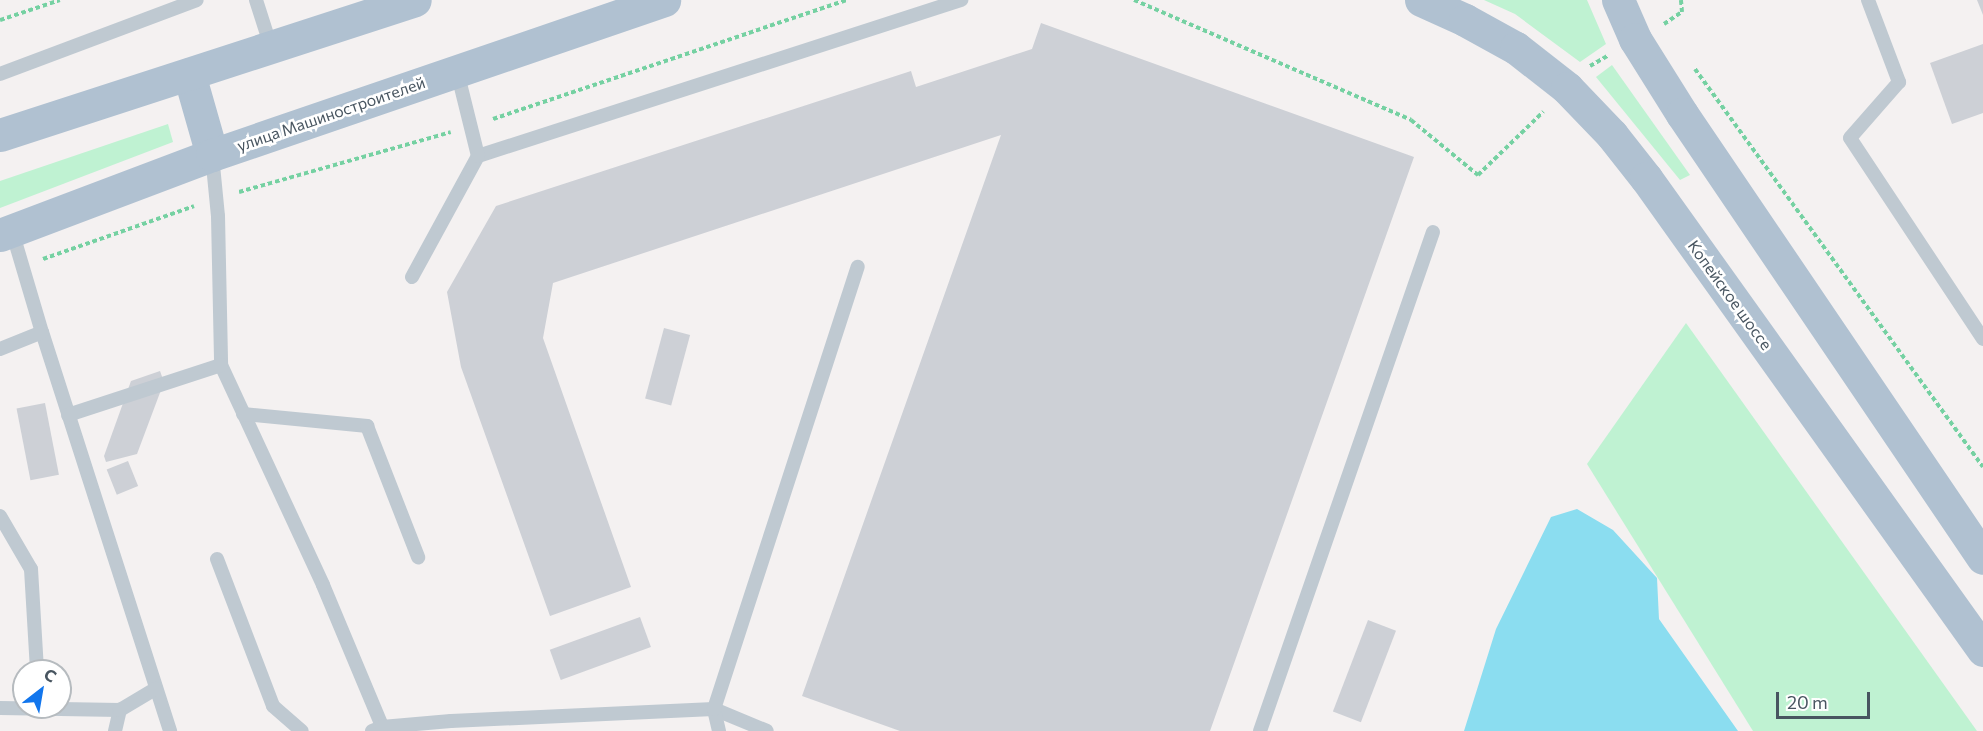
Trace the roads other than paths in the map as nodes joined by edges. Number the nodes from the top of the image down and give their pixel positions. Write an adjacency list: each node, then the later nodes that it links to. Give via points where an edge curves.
1 (197, 0): 11 (lane)
2 (256, 0): 9 (lane)
3 (415, 0): 9 (main road)
4 (664, 0): 10 (main road, улица Машиностроителей)
5 (961, 0): 15 (lane)
6 (1421, 0): 30 (main road, Копейское шоссе, via 1516,48 1567,88 1612,135)
7 (1618, 0): 28 (main road, via 1635,39 1682,114)
8 (1868, 0): 21 (lane, via 1899,82 1850,138)
9 (271, 47): 12 (main road)
10 (457, 71): 14 (main road, улица Машиностроителей); 15 (lane)
11 (0, 74)
12 (189, 74): 13 (main road); 14 (main road)
13 (0, 135)
14 (212, 155): 17 (main road, улица Машиностроителей); 23 (lane)
15 (478, 156): 19 (lane)
16 (1433, 232): 42 (lane)
17 (6, 233): 20 (lane, via 22,266)
18 (858, 267): 34 (lane)
19 (412, 277)
20 (42, 332): 22 (lane); 25 (lane)
21 (1983, 339)
22 (0, 349)
23 (221, 365): 24 (lane); 25 (lane)
24 (243, 414): 27 (lane, via 367,426); 36 (lane, via 323,585)
25 (68, 416): 32 (lane)
26 (0, 516): 31 (lane, via 31,569)
27 (418, 557)
28 (1983, 558)
29 (217, 559): 39 (lane, via 273,706)
30 (1983, 650)
31 (36, 659)
32 (155, 689): 35 (lane); 38 (lane)
33 (72, 709): 35 (lane)
34 (714, 709): 36 (lane); 40 (lane); 41 (lane)
35 (120, 710): 37 (lane)
36 (379, 730)
37 (115, 731)
38 (170, 731)
39 (302, 731)
40 (719, 731)
41 (767, 731)
42 (1260, 731)

